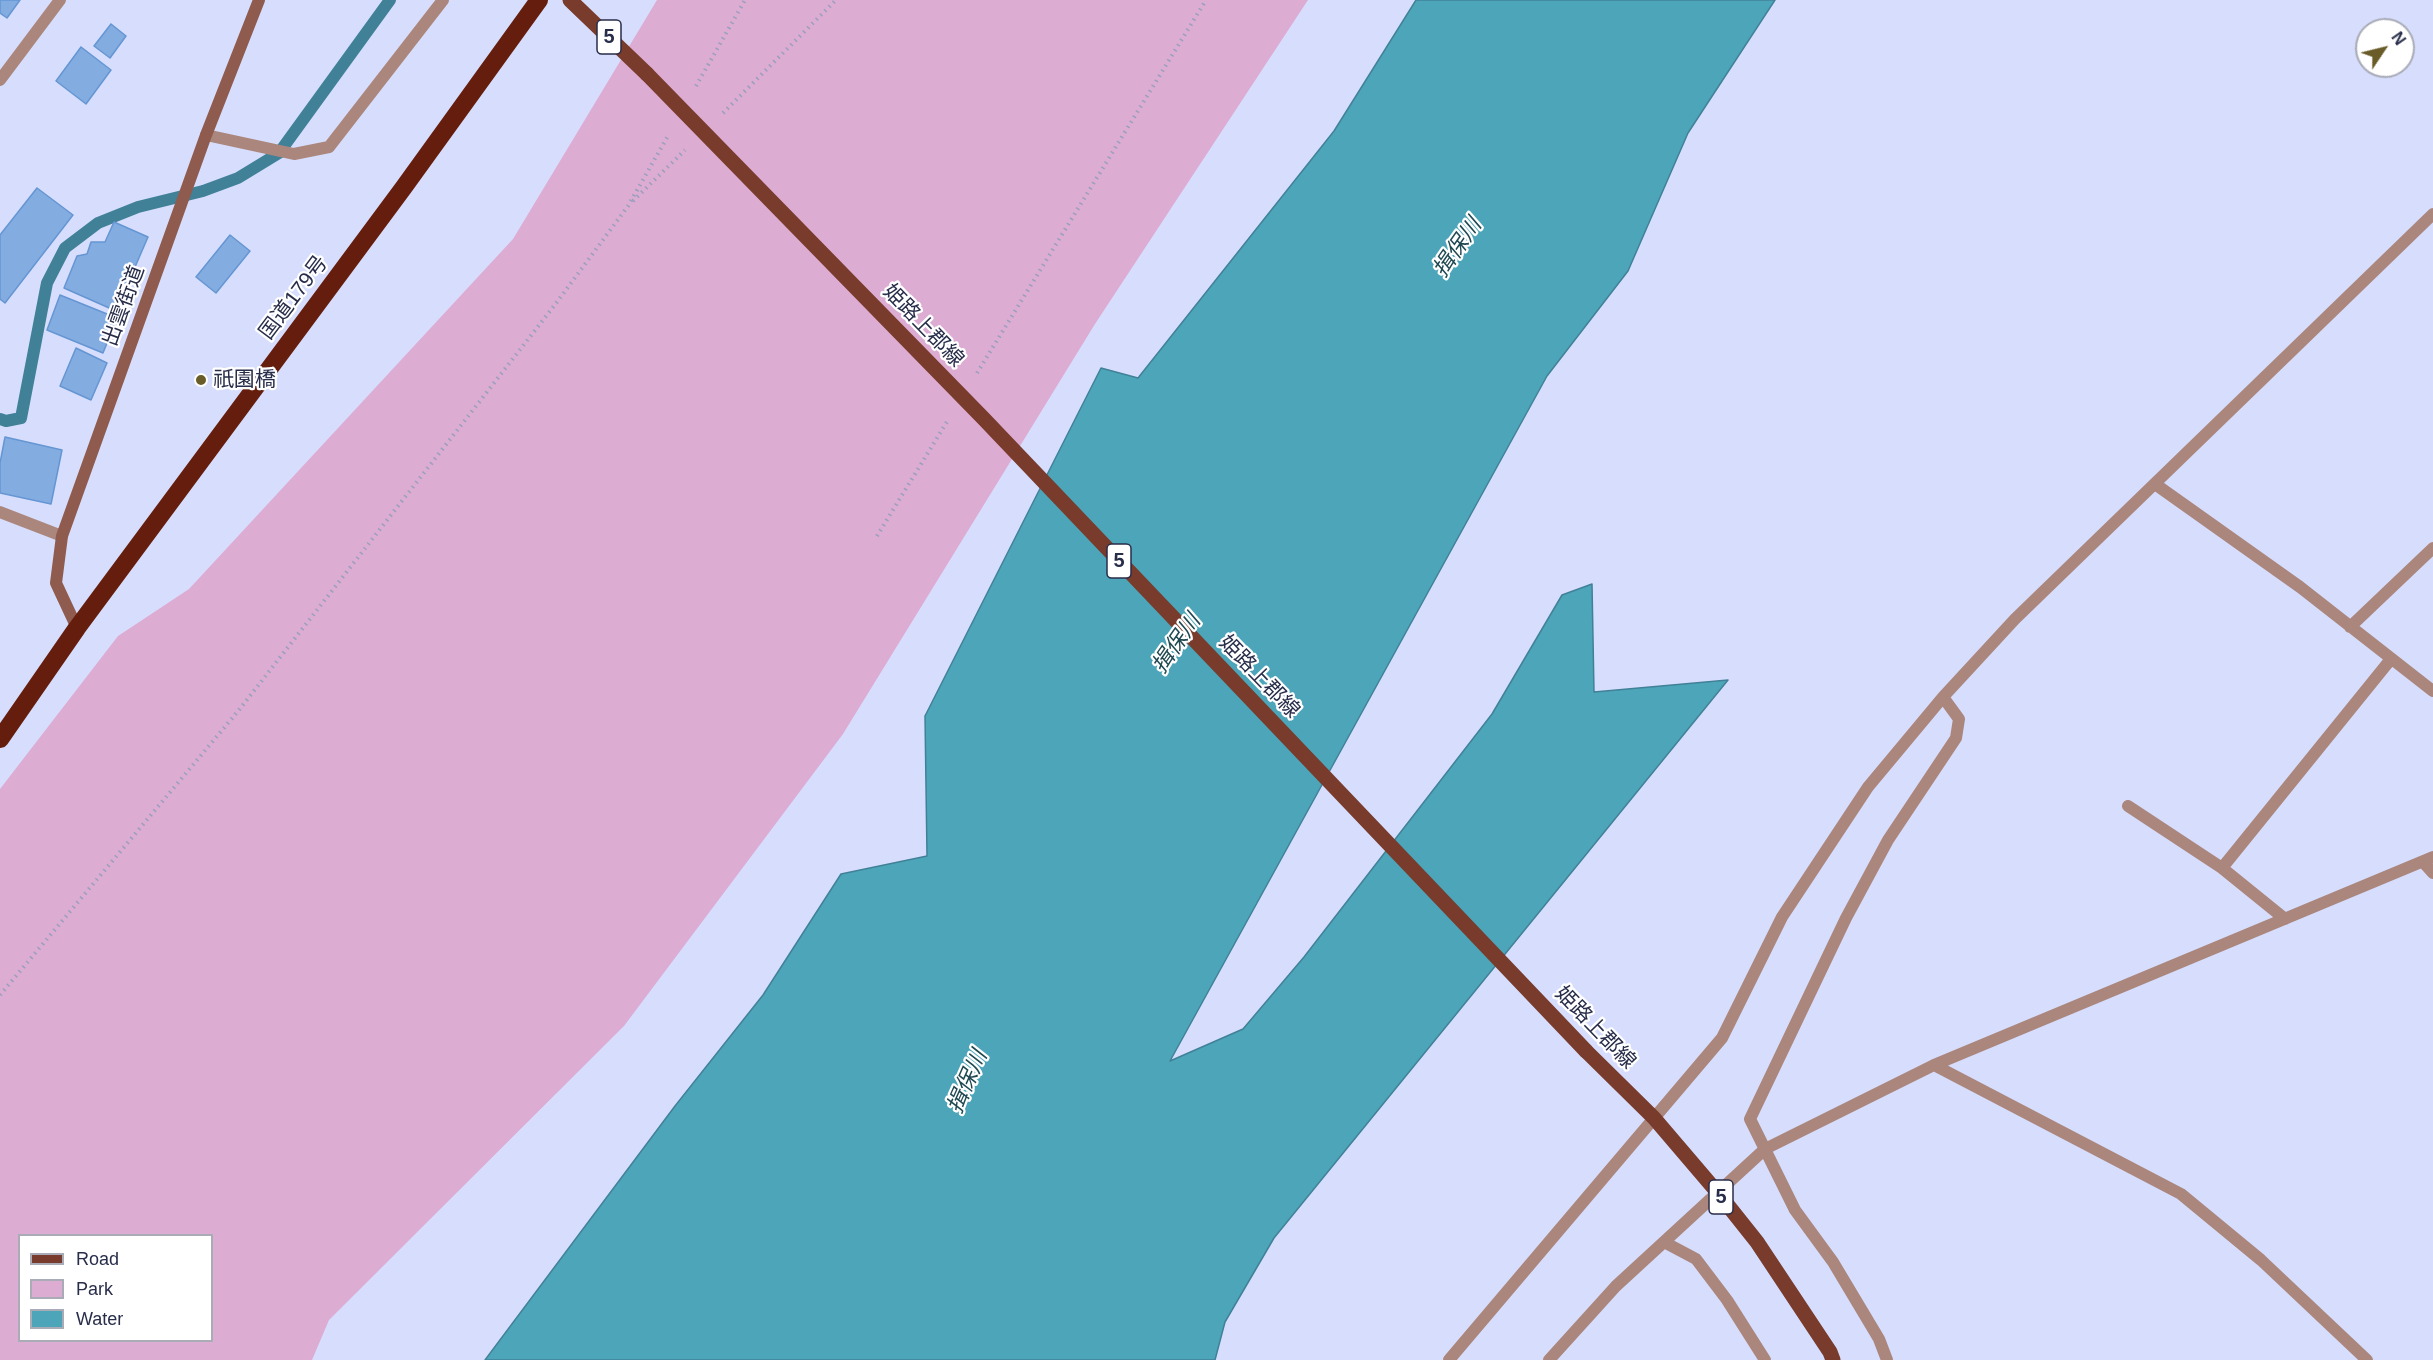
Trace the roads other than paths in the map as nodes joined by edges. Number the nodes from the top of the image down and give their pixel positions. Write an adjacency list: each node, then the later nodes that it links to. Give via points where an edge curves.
1 (60, 0): 6 (street)
2 (259, 0): 7 (street, 出雲街道)
3 (442, 0): 7 (street, via 329,147 294,154)
4 (539, 0): 14 (highway, 国道179号)
5 (570, 0): 25 (main road, 姫路上郡線 / 5, bridge, via 984,419)
6 (0, 80)
7 (206, 135): 11 (street, 出雲街道)
8 (2433, 214): 9 (street)
9 (2155, 484): 13 (street); 17 (street, via 2016,619)
10 (0, 512): 11 (street)
11 (62, 536): 14 (street, 出雲街道, via 56,583)
12 (2433, 548): 13 (street)
13 (2350, 627): 15 (street)
14 (77, 628): 18 (highway, 国道179号)
15 (2391, 659): 16 (street); 21 (street)
16 (2433, 691)
17 (1943, 697): 25 (street, via 1868,787 1782,917 1722,1038); 26 (street, via 1959,719 1956,738 1888,840 1762,1092 1750,1119)
18 (0, 739)
19 (2128, 806): 21 (street)
20 (2428, 860): 22 (street); 23 (street)
21 (2222, 868): 23 (street)
22 (2433, 873)
23 (2285, 919): 24 (street)
24 (1934, 1065): 26 (street); 34 (street, via 2181,1194 2261,1260)
25 (1654, 1118): 27 (main road, 姫路上郡線 / 5); 29 (street)
26 (1765, 1149): 27 (street); 33 (street, via 1795,1210 1833,1262 1879,1339)
27 (1718, 1193): 28 (street); 32 (main road, 姫路上郡線 / 5, via 1757,1242)
28 (1664, 1242): 30 (street, via 1616,1286); 31 (street, via 1696,1259)
29 (1449, 1360)
30 (1549, 1360)
31 (1765, 1360)
32 (1833, 1360)
33 (1887, 1360)
34 (2367, 1360)

